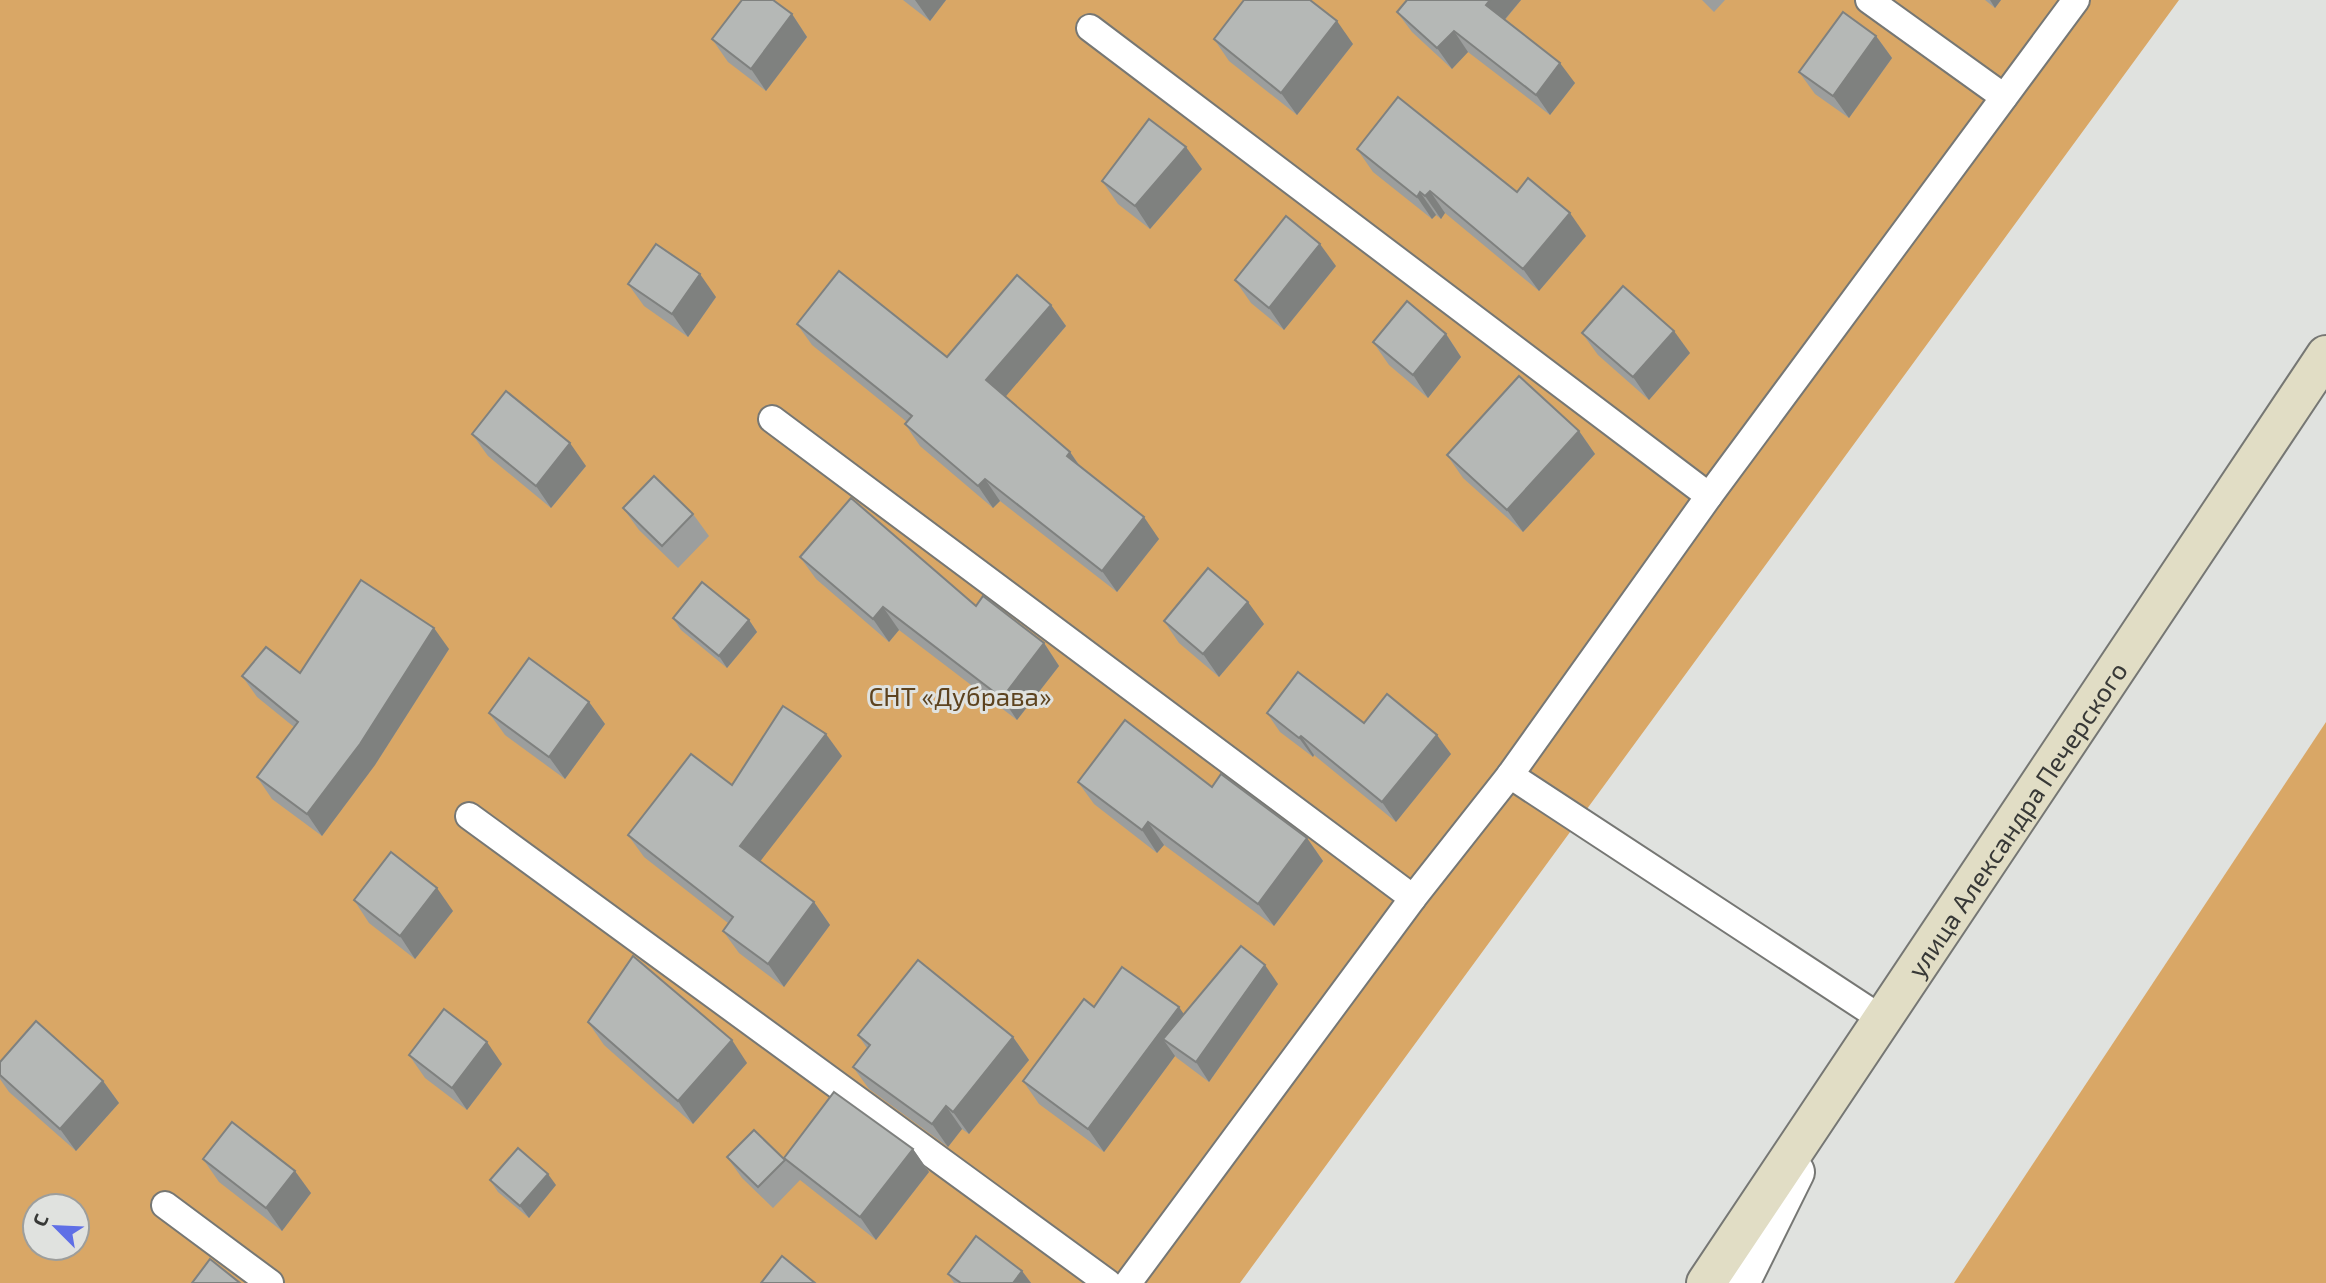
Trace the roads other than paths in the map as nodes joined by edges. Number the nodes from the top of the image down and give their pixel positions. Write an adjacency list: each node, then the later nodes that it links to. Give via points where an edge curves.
1 (1869, 0): 4 (lane)
2 (2076, 0): 4 (lane)
3 (1090, 28): 7 (lane)
4 (2004, 97): 7 (lane)
5 (2326, 355): 11 (main road, улица Александра Печерского)
6 (772, 419): 10 (lane)
7 (1709, 496): 8 (lane)
8 (1510, 775): 10 (lane); 11 (lane)
9 (470, 816): 15 (lane)
10 (1413, 898): 16 (lane)
11 (1882, 1019): 12 (main road, улица Александра Печерского)
12 (1842, 1080): 17 (main road, улица Александра Печерского); 18 (street)
13 (165, 1205): 14 (lane)
14 (270, 1283)
15 (1108, 1283)
16 (1128, 1283)
17 (1706, 1283)
18 (1740, 1283)

